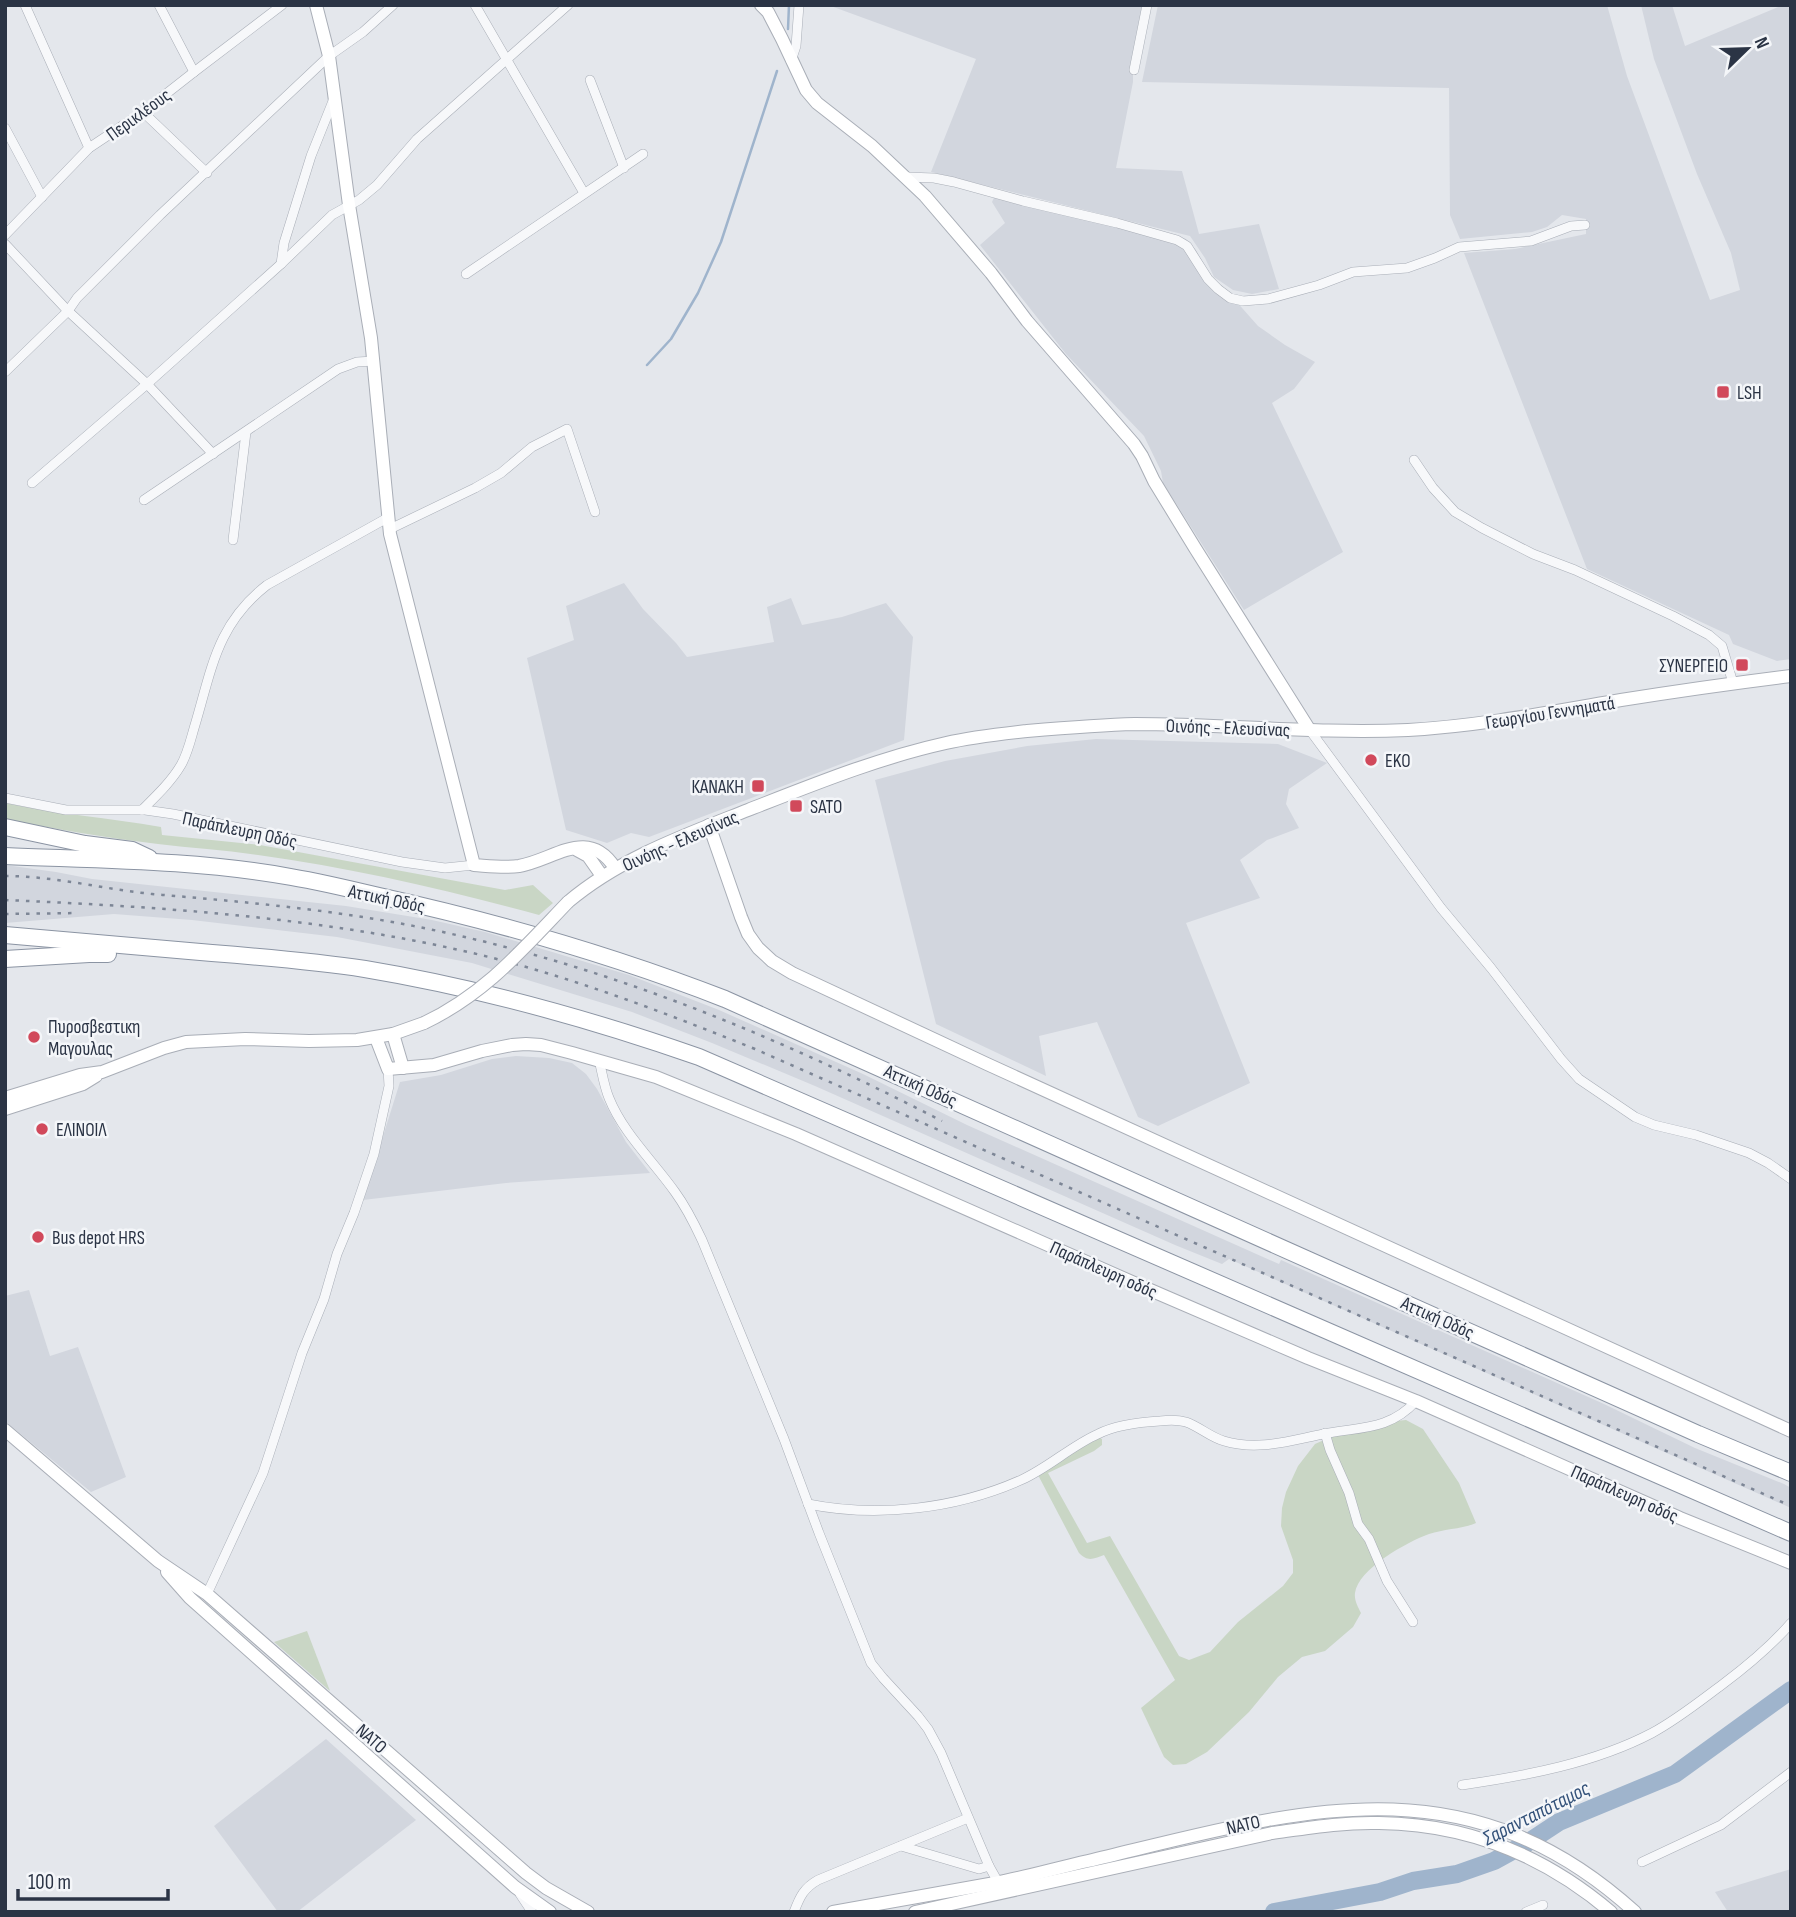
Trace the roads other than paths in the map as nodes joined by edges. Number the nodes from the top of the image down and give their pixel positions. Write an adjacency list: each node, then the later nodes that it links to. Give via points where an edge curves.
1 (25, 5): 20 (street)
2 (159, 5): 15 (street)
3 (282, 5): 15 (street, Περικλέους)
4 (316, 5): 11 (main road)
5 (393, 5): 11 (street)
6 (475, 5): 12 (street)
7 (568, 5): 12 (street)
8 (761, 5): 13 (main road)
9 (799, 5): 13 (street)
10 (1147, 5): 14 (street)
11 (329, 56): 17 (main road); 23 (street)
12 (507, 58): 25 (street); 27 (street, via 417,139 377,185)
13 (791, 61): 24 (main road, via 817,103)
14 (1134, 70)
15 (194, 72): 18 (street, Περικλέους)
16 (590, 80): 22 (street)
17 (336, 94): 27 (main road); 31 (street, via 311,156)
18 (144, 112): 20 (street, Περικλέους); 23 (street)
19 (5, 128): 26 (street)
20 (89, 149): 26 (street, Περικλέους)
21 (643, 154): 22 (street)
22 (624, 168): 25 (street)
23 (207, 173): 33 (street)
24 (907, 177): 28 (street, via 954,182 1177,240 1187,246 1218,289 1243,301 1268,299 1353,272 1407,268 1459,247 1531,241); 47 (main road, via 1134,444)
25 (584, 193): 32 (street)
26 (42, 197): 29 (street, Περικλέους)
27 (349, 205): 31 (street, via 332,215); 34 (main road)
28 (1585, 225)
29 (5, 235)
30 (5, 244): 33 (street)
31 (281, 264): 36 (street)
32 (466, 274)
33 (68, 311): 35 (street); 36 (street)
34 (374, 361): 37 (street, via 338,369); 43 (main road)
35 (5, 372)
36 (147, 384): 38 (street); 40 (street)
37 (246, 432): 38 (street); 44 (street)
38 (213, 454): 41 (street)
39 (1414, 460): 46 (street, via 1455,512 1533,554 1709,635 1722,646)
40 (32, 483)
41 (144, 500)
42 (594, 512): 43 (street, via 567,429 532,447 475,488)
43 (389, 523): 49 (street, via 253,596 221,641 182,764); 55 (main road)
44 (233, 540)
45 (1791, 676): 46 (main road, Γεωργίου Γεννηματά)
46 (1733, 683): 47 (main road, Γεωργίου Γεννηματά, via 1461,725 1408,730)
47 (1309, 729): 50 (main road, Οινόης - Ελευσίνας, via 1135,724 950,742 852,771); 69 (street, via 1441,908 1579,1079 1635,1117 1749,1153)
48 (5, 797): 49 (street, Παράπλευρη Οδός, via 66,810)
49 (142, 810): 55 (street, Παράπλευρη Οδός, via 402,862 445,868)
50 (709, 825): 56 (main road, Οινόης - Ελευσίνας); 72 (main road, via 748,934 772,961 792,973)
51 (5, 827): 54 (highway, via 132,850)
52 (574, 849): 55 (main road, via 520,866); 56 (main road, via 596,850); 57 (main road, via 588,856)
53 (5, 856): 54 (highway, Αττική Οδός)
54 (159, 862): 74 (highway, Αττική Οδός, via 291,877 458,913 668,976)
55 (474, 866)
56 (615, 868): 57 (main road, Οινόης - Ελευσίνας)
57 (602, 876): 61 (main road, Οινόης - Ελευσίνας, bridge, via 568,902 483,987 424,1023)
58 (5, 935): 59 (highway)
59 (220, 954): 60 (highway); 76 (highway, via 433,981 521,1001 699,1056)
60 (5, 959)
61 (393, 1034): 62 (main road, Οινόης - Ελευσίνας); 64 (main road)
62 (376, 1038): 65 (main road); 66 (main road, Οινόης - Ελευσίνας, via 186,1042)
63 (599, 1060): 64 (main road, Παράπλευρη οδός, via 526,1044); 70 (main road, Παράπλευρη οδός, via 656,1077 796,1134); 75 (street, via 608,1097 622,1123 688,1211)
64 (403, 1068): 65 (main road, Παράπλευρη οδός)
65 (388, 1069): 79 (street, via 389,1086 354,1213 263,1473)
66 (102, 1072): 67 (main road, Οινόης - Ελευσίνας); 68 (main road, Οινόης - Ελευσίνας, via 83,1084)
67 (5, 1098)
68 (5, 1109)
69 (1791, 1179)
70 (1416, 1401): 73 (street, via 1378,1425); 78 (main road, Παράπλευρη οδός)
71 (5, 1430): 77 (main road, ΝΑΤΟ)
72 (1791, 1431)
73 (1325, 1433): 75 (street, via 1259,1446 1225,1442 1185,1422 1149,1422 1100,1432 1022,1480 975,1496 873,1512); 80 (street, via 1358,1524)
74 (1791, 1473)
75 (808, 1504): 84 (street, via 871,1663 928,1729)
76 (1791, 1533)
77 (158, 1561): 79 (main road, ΝΑΤΟ); 89 (main road, ΝΑΤΟ, via 190,1598)
78 (1791, 1563)
79 (207, 1594): 93 (main road, ΝΑΤΟ, via 526,1873)
80 (1413, 1622)
81 (1791, 1623): 83 (street, via 1744,1668 1652,1733 1560,1767)
82 (1791, 1772): 86 (street, via 1721,1825)
83 (1462, 1785)
84 (968, 1818): 85 (street); 87 (street)
85 (901, 1846): 87 (street, via 979,1869); 94 (street, via 806,1887)
86 (1642, 1862)
87 (989, 1866): 88 (street)
88 (998, 1882): 95 (main road, ΝΑΤΟ); 99 (main road, ΝΑΤΟ, via 1264,1819 1376,1808 1445,1814 1539,1845 1572,1863)
89 (515, 1887): 91 (street); 92 (main road, ΝΑΤΟ)
90 (1543, 1905): 97 (street)
91 (532, 1912)
92 (550, 1912)
93 (588, 1912)
94 (794, 1912)
95 (833, 1912)
96 (915, 1912): 98 (main road, ΝΑΤΟ, via 1272,1833 1379,1823 1444,1828 1497,1844 1566,1877)
97 (1526, 1912)
98 (1611, 1912)
99 (1635, 1912)

